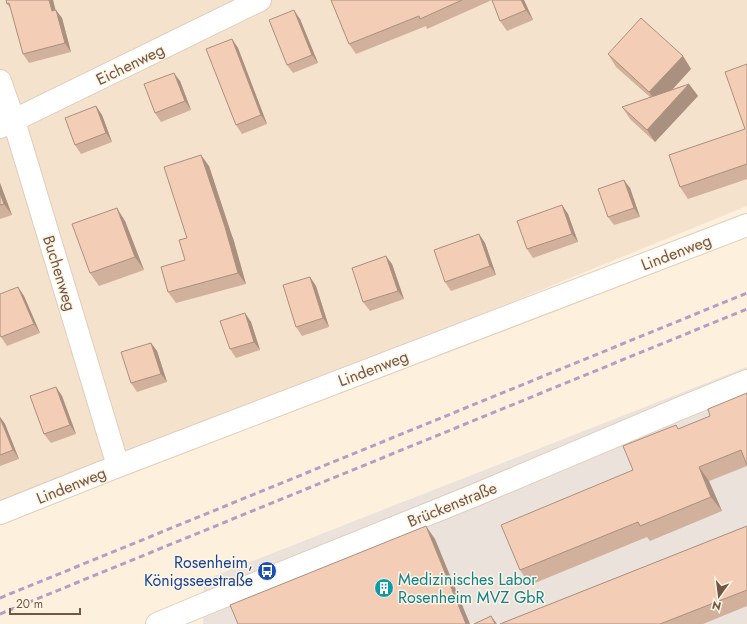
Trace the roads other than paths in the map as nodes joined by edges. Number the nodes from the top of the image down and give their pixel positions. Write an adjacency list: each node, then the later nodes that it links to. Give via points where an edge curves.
1 (260, 0): 3 (street, Eichenweg)
2 (0, 82): 3 (street, Buchenweg)
3 (7, 124): 6 (street, Buchenweg)
4 (747, 225): 6 (street, Lindenweg)
5 (747, 381): 8 (street, Brückenstraße, via 473,496)
6 (118, 466): 7 (street, Lindenweg)
7 (0, 513)
8 (198, 616): 9 (street, Brückenstraße)
9 (157, 624)

